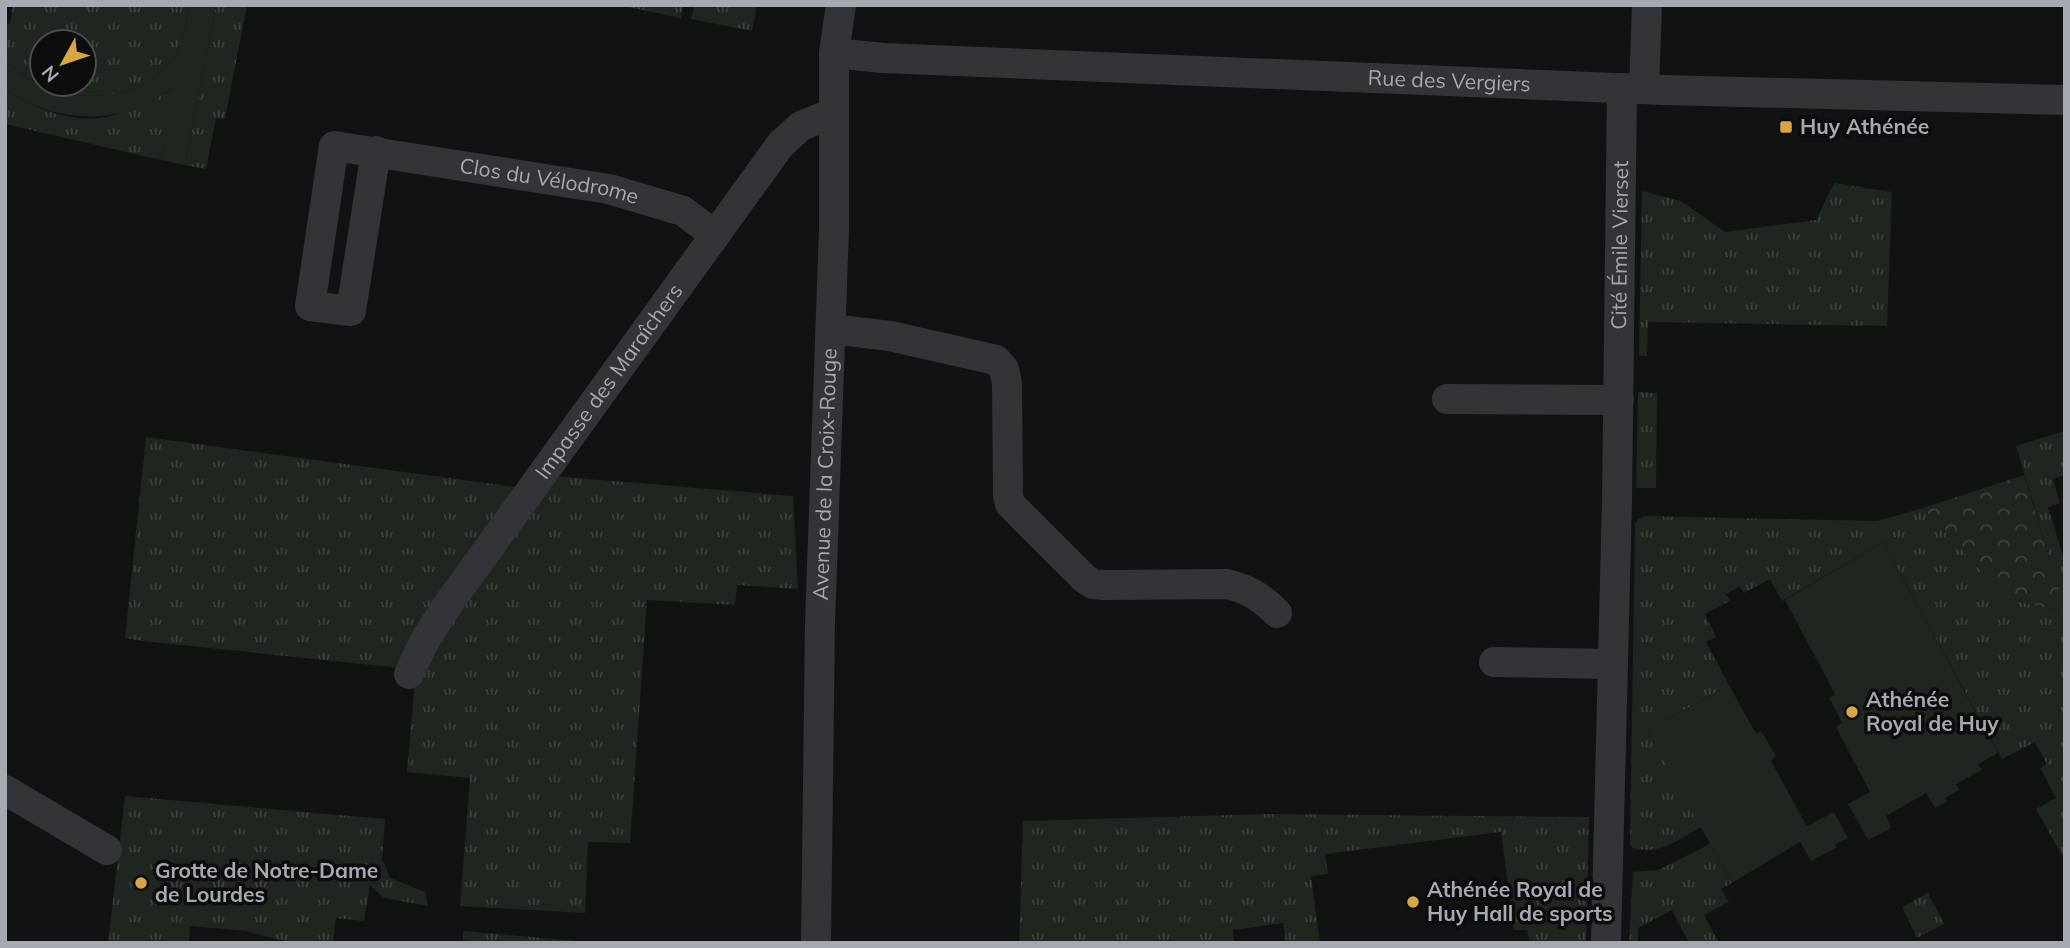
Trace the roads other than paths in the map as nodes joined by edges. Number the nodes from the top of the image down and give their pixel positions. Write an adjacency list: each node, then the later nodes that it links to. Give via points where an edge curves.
1 (841, 5): 3 (street, Avenue de la Croix-Rouge)
2 (1647, 5): 4 (street, Cité Émile Vierset)
3 (834, 53): 4 (street, Rue des Vergiers); 6 (street, Avenue de la Croix-Rouge)
4 (1633, 89): 5 (street, Rue des Vergiers); 11 (street, Cité Émile Vierset)
5 (2065, 100)
6 (832, 113): 8 (street, Impasse des Maraîchers, via 801,126 781,144); 9 (street, Avenue de la Croix-Rouge)
7 (376, 151): 7 (street, Clos du Vélodrome, via 351,311 310,306 334,146); 8 (street, Clos du Vélodrome, via 609,189 682,211)
8 (715, 234): 15 (street, Impasse des Maraîchers, via 444,610)
9 (831, 329): 12 (street, via 890,336 996,360 1007,383 1010,504 1093,584 1227,584 1262,598); 18 (street, Avenue de la Croix-Rouge, via 820,623)
10 (1447, 399): 11 (street)
11 (1619, 400): 14 (street, Cité Émile Vierset)
12 (1277, 613)
13 (1494, 662): 14 (street)
14 (1613, 664): 19 (street, Cité Émile Vierset)
15 (408, 674)
16 (5, 790): 17 (street)
17 (107, 850)
18 (816, 943)
19 (1606, 943)

